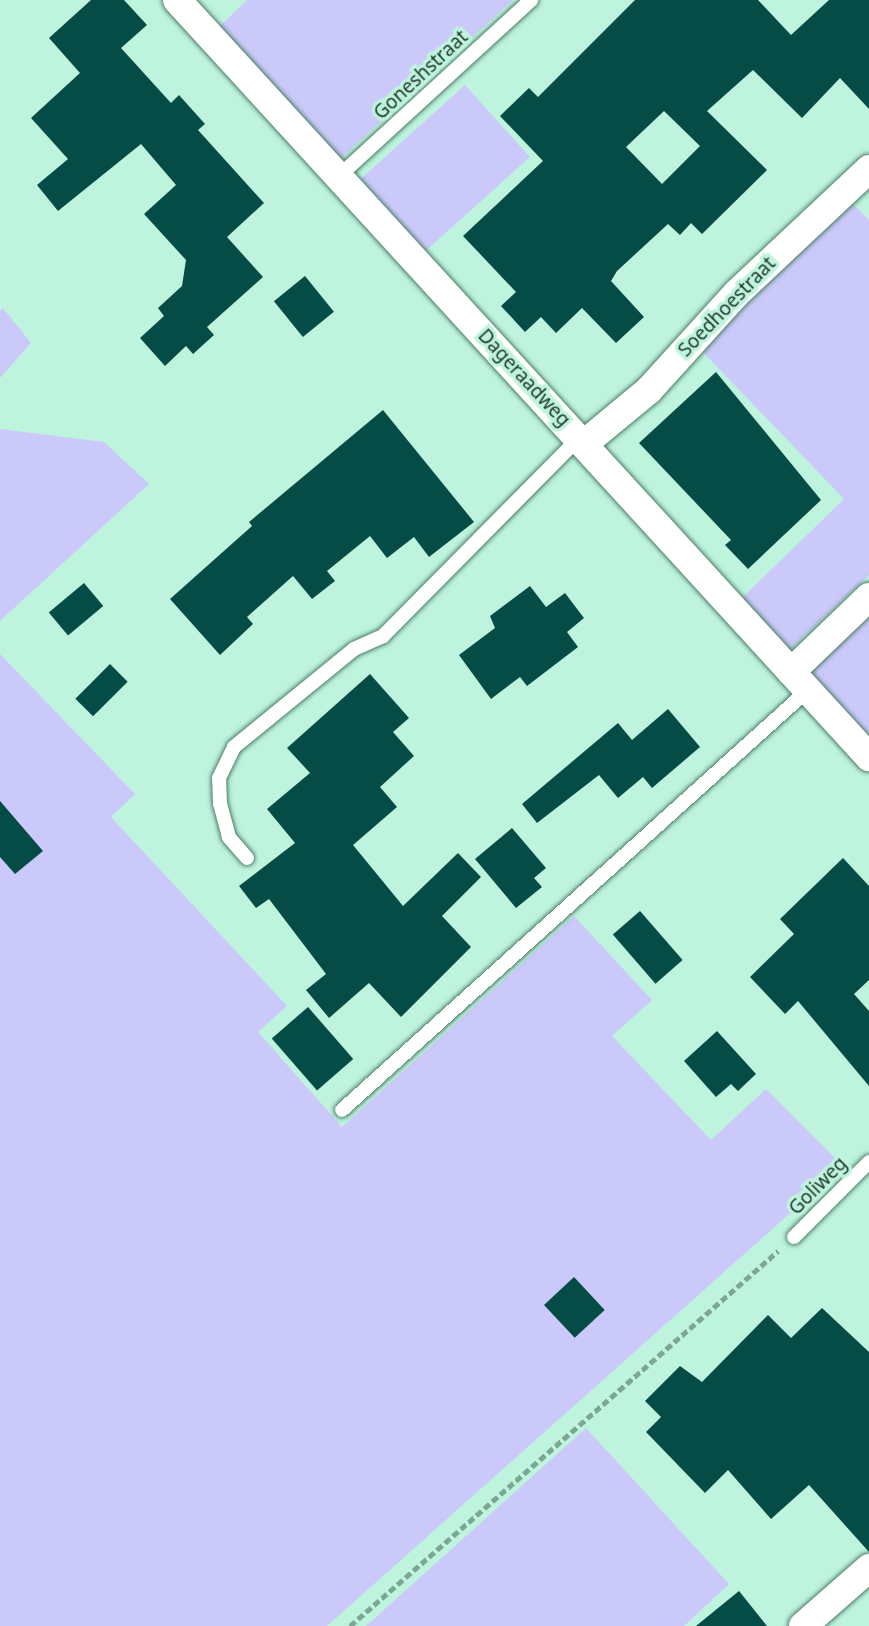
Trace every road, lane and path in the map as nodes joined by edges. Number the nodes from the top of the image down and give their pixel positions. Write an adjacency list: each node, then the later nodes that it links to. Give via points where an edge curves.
1 (177, 0): 4 (street, Dageraadweg)
2 (531, 0): 4 (lane, Goneshstraat)
3 (869, 169): 5 (street, Soedhoestraat, via 737,293 649,390)
4 (338, 177): 5 (street, Dageraadweg)
5 (582, 440): 7 (street, Dageraadweg); 9 (lane, via 383,636 354,649 234,747 219,778 220,804 229,837)
6 (869, 597): 7 (street)
7 (799, 681): 8 (street, Dageraadweg); 10 (lane)
8 (869, 757)
9 (247, 858)
10 (342, 1110)
11 (869, 1162): 12 (lane, Goliweg)
12 (794, 1237): 14 (path)
13 (869, 1568): 15 (street)
14 (350, 1626)
15 (803, 1626)

